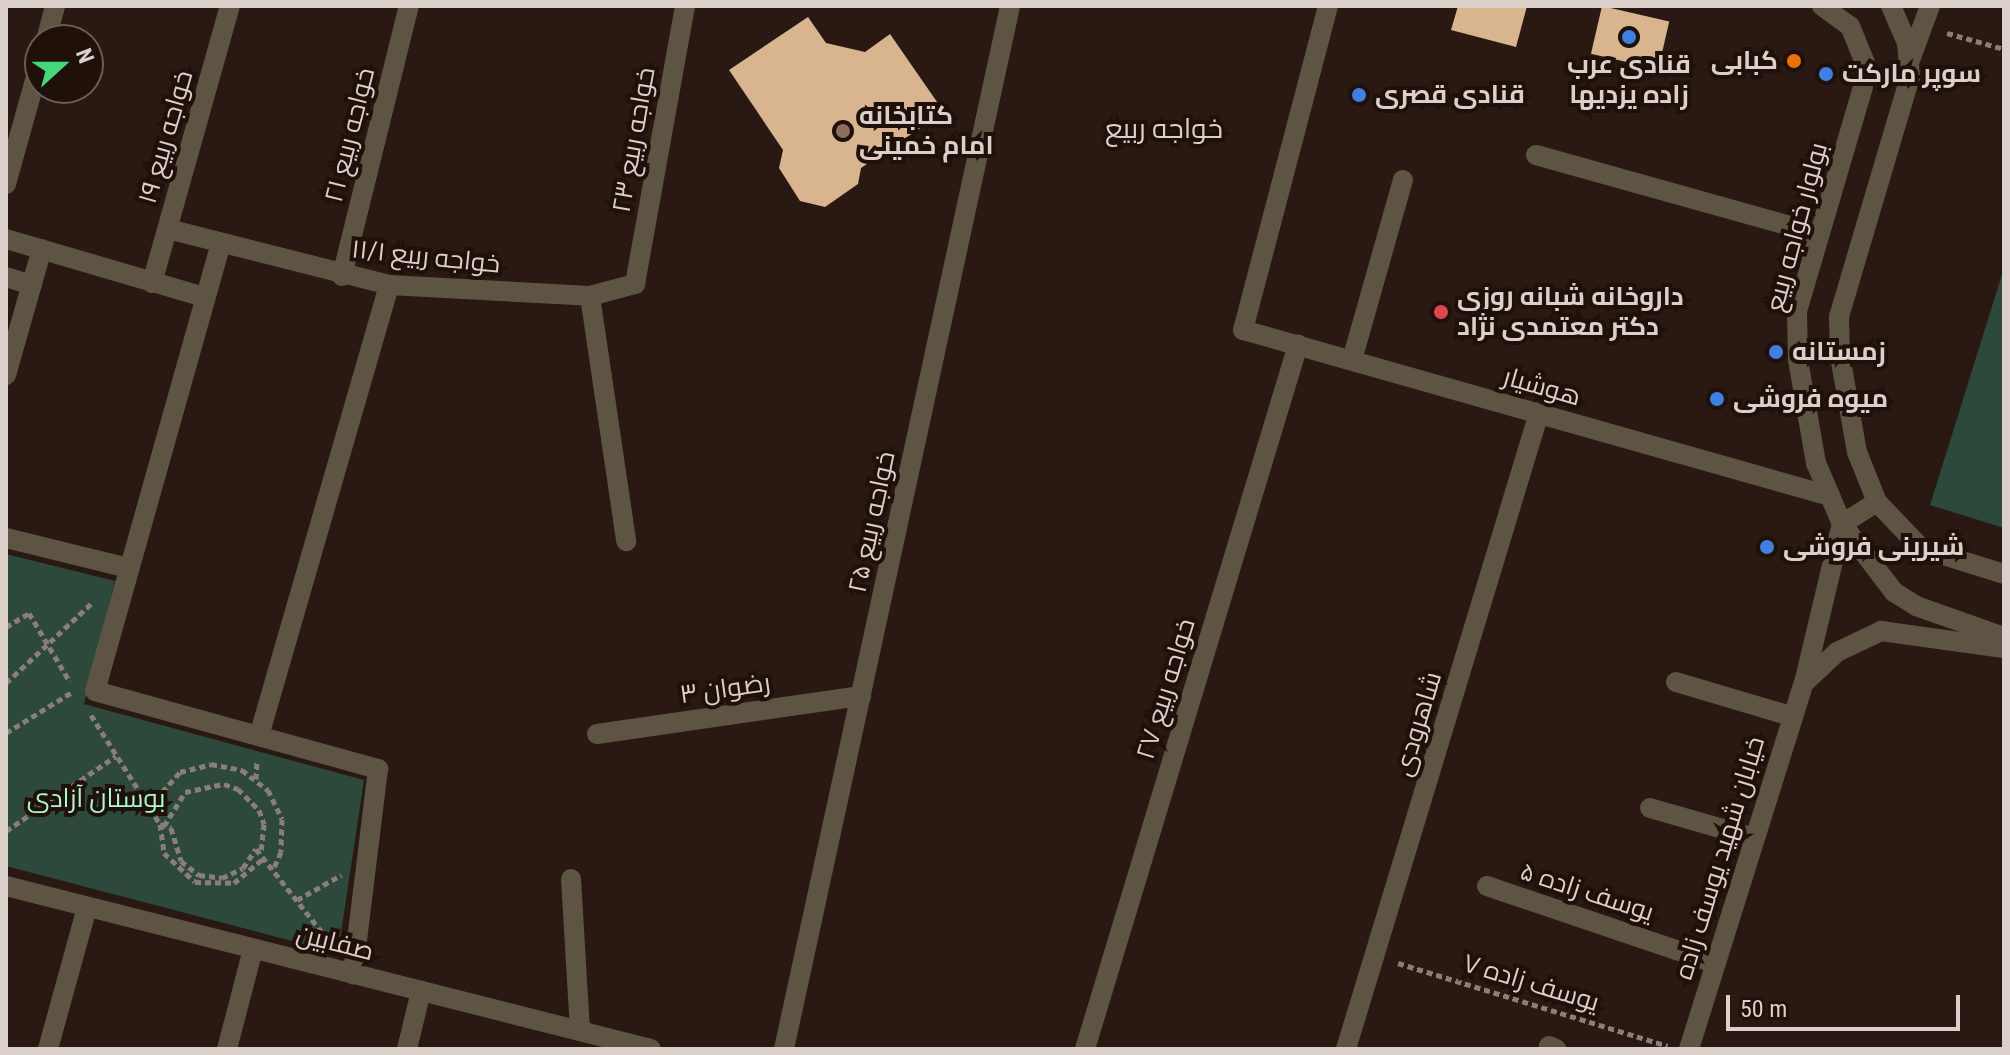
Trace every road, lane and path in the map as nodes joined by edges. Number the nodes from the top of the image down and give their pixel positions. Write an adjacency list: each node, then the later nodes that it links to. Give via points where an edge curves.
1 (230, 6): 16 (street, خواجه ربیع ۱۹)
2 (409, 6): 21 (street, خواجه ربیع ۲۱)
3 (685, 6): 24 (street, خواجه ربیع ۲۳)
4 (1010, 6): 48 (street, خواجه ربیع ۲۵)
5 (1328, 6): 29 (street, هوشیار, via 1243,330)
6 (1822, 6): 17 (street, بولوار خواجه ربیع, via 1850,26 1868,70)
7 (1891, 6): 11 (street)
8 (1930, 6): 9 (street)
9 (1923, 26): 10 (path); 11 (street)
10 (2004, 49)
11 (1910, 60): 34 (street, via 1910,77 1839,316 1840,356 1857,452)
12 (28, 104): 15 (street)
13 (1536, 155): 17 (street)
14 (1403, 180): 30 (street)
15 (6, 184)
16 (168, 229): 19 (street, خواجه ربیع ۱۱/۱); 23 (street, خواجه ربیع ۱۹)
17 (1818, 234): 33 (street, بولوار خواجه ربیع, via 1797,311 1798,360)
18 (6, 239): 20 (street)
19 (221, 243): 21 (street, خواجه ربیع ۱۱/۱); 28 (street)
20 (42, 249): 23 (street); 25 (street)
21 (342, 276): 26 (street, خواجه ربیع ۱۱/۱)
22 (6, 277): 25 (street)
23 (152, 283): 28 (street)
24 (635, 284): 27 (street, خواجه ربیع ۱۱/۱)
25 (32, 285): 31 (street)
26 (389, 285): 27 (street, خواجه ربیع ۱۱/۱); 52 (street)
27 (590, 296): 37 (street)
28 (204, 297): 38 (street)
29 (1298, 345): 30 (street, هوشیار); 78 (street, خواجه ربیع ۲۷)
30 (1352, 360): 32 (street, هوشیار)
31 (6, 375)
32 (1539, 413): 33 (street, هوشیار); 68 (street, شاهرودی)
33 (1826, 495): 35 (street, بولوار خواجه ربیع)
34 (1877, 502): 35 (street); 39 (street, via 1921,548)
35 (1842, 524): 41 (street, بولوار خواجه ربیع, via 1894,592 1916,606); 46 (street, خیابان شهید یوسف زاده)
36 (6, 538): 38 (street)
37 (626, 541)
38 (128, 568): 42 (path); 52 (street, via 95,691)
39 (2004, 574)
40 (6, 627): 42 (path, via 29,613)
41 (2004, 637)
42 (47, 644): 45 (path); 47 (path)
43 (2004, 648): 46 (street, via 1881,631 1837,652)
44 (1676, 682): 49 (street)
45 (6, 683)
46 (1804, 683): 49 (street, خیابان شهید یوسف زاده)
47 (76, 690): 50 (path); 53 (path)
48 (861, 696): 51 (street, رضوان ۳); 77 (street, خواجه ربیع ۲۵)
49 (1791, 716): 58 (street, خیابان شهید یوسف زاده)
50 (6, 733)
51 (597, 734)
52 (259, 736): 60 (street, via 378,769)
53 (116, 756): 54 (path); 57 (path)
54 (149, 807): 56 (path); 61 (path, via 180,772 211,764 242,770 268,790 282,819 281,852)
55 (1650, 808): 58 (street)
56 (162, 825): 59 (path, via 171,828 181,861 199,875 233,874 256,849); 59 (path, via 164,853 195,882 234,883); 59 (path, via 185,792 224,784 238,789 259,810 264,824)
57 (6, 831)
58 (1754, 838): 69 (street, خیابان شهید یوسف زاده)
59 (262, 856): 61 (path)
60 (367, 860): 65 (path); 70 (street)
61 (273, 868): 65 (path)
62 (571, 879): 72 (street)
63 (6, 886): 66 (street, صفابین)
64 (1487, 886): 69 (street, یوسف زاده ۵)
65 (297, 900): 70 (path)
66 (87, 907): 67 (street, صفابین); 73 (street)
67 (253, 949): 70 (street, صفابین); 74 (street)
68 (1375, 956): 79 (street, شاهرودی); 80 (path, یوسف زاده ۷)
69 (1715, 963): 81 (street, خیابان شهید یوسف زاده)
70 (353, 974): 71 (street, صفابین)
71 (421, 991): 72 (street, صفابین); 75 (street)
72 (580, 1031): 76 (street, صفابین)
73 (48, 1049)
74 (227, 1049)
75 (407, 1049)
76 (651, 1049)
77 (784, 1049)
78 (1085, 1049)
79 (1346, 1049)
80 (1676, 1049)
81 (1689, 1049)

